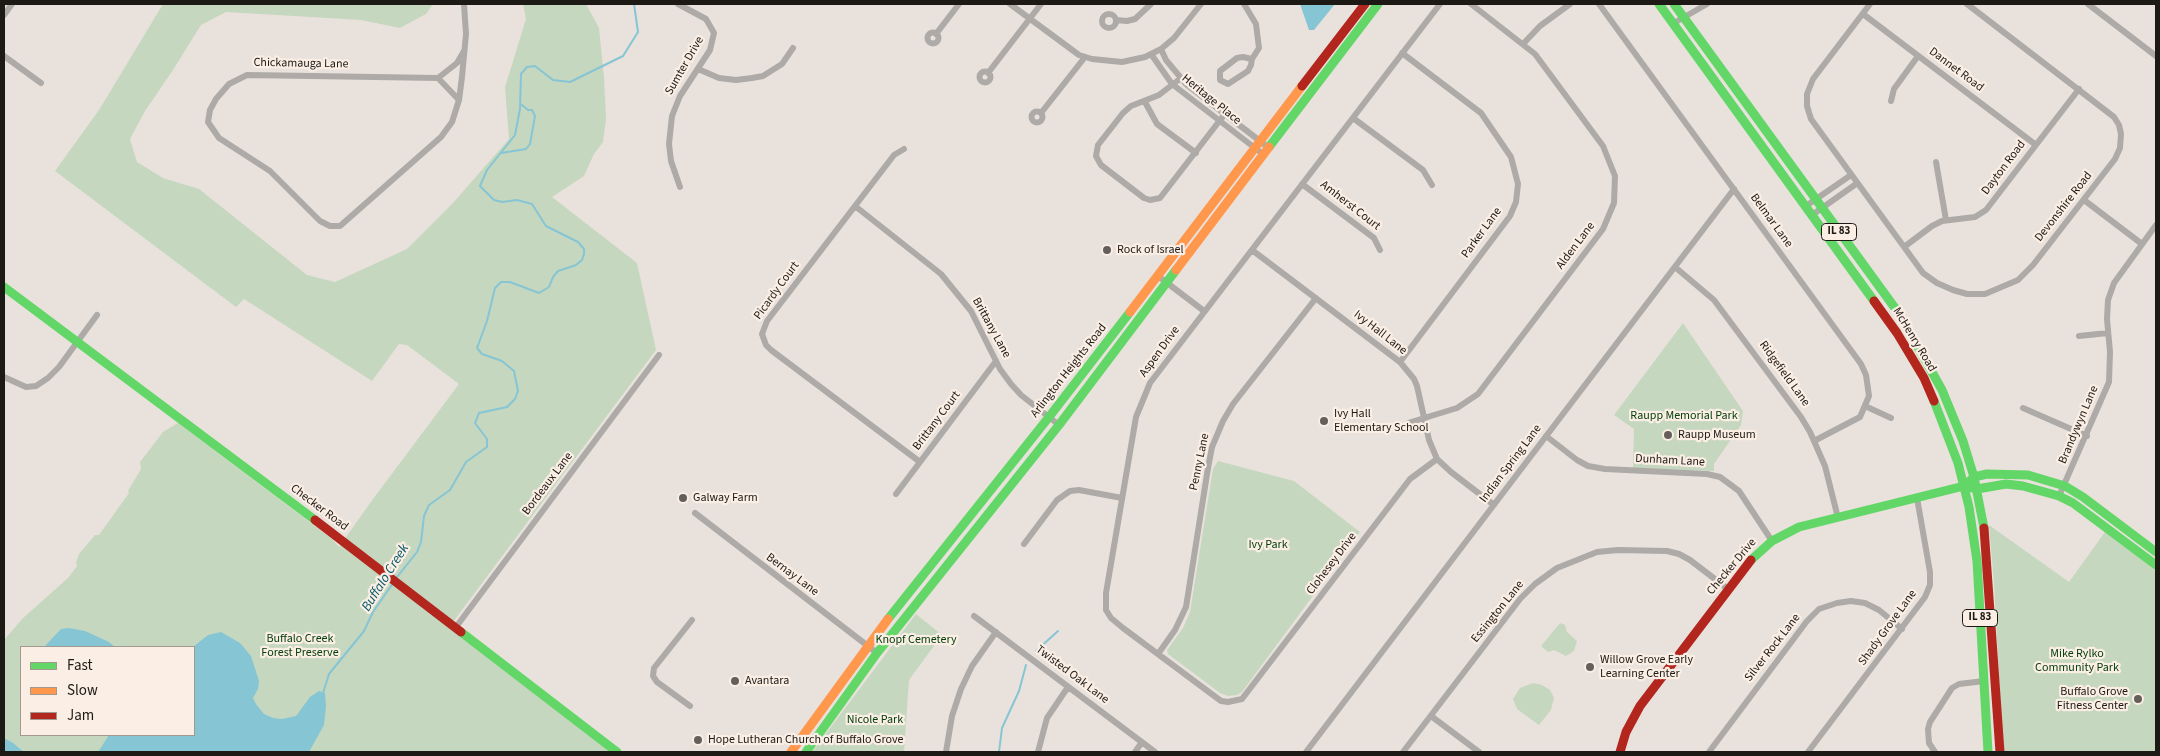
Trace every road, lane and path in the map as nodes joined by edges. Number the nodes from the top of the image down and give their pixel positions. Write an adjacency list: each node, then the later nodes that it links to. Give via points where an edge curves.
1 (12, 4): 23 (street)
2 (464, 4): 32 (street, Chickamauga Lane)
3 (678, 4): 40 (street, Sumter Drive, via 703,16 713,27 712,44)
4 (959, 4): 28 (street)
5 (1010, 4): 25 (street)
6 (1041, 4): 25 (street)
7 (1151, 4): 26 (street, via 1135,18)
8 (1201, 4): 31 (street)
9 (1244, 4): 39 (street, via 1256,24 1259,38 1259,49)
10 (1365, 4): 55 (main road, Arlington Heights Road)
11 (1378, 4): 57 (main road, Arlington Heights Road)
12 (1440, 4): 33 (street, Aspen Drive)
13 (1471, 4): 29 (street, Alden Lane)
14 (1570, 4): 29 (street, via 1540,26)
15 (1599, 4): 65 (street, Belmar Lane)
16 (1659, 4): 27 (main road, McHenry Road / IL 83)
17 (1674, 4): 24 (main road, McHenry Road / IL 83)
18 (1707, 4): 24 (street)
19 (1870, 4): 22 (street, Devonshire Road)
20 (1967, 4): 46 (street, Devonshire Road)
21 (2088, 4): 37 (street)
22 (1863, 14): 36 (street, Dannet Road); 60 (street, Devonshire Road, via 1813,79 1807,94 1811,119)
23 (4, 15)
24 (1683, 16): 27 (street); 66 (main road, McHenry Road / IL 83)
25 (1030, 18): 38 (street); 41 (street)
26 (1116, 20)
27 (1674, 23): 69 (main road, McHenry Road / IL 83)
28 (936, 34)
29 (1523, 44): 97 (street, Alden Lane, via 1544,64 1603,146 1615,176 1614,202 1603,230 1478,394 1457,408)
30 (792, 48): 40 (street, via 782,64 763,76 736,80 720,78)
31 (1161, 49): 34 (street); 43 (street, Heritage Place)
32 (464, 51): 42 (street, via 457,63); 47 (street, Chickamauga Lane)
33 (1402, 53): 52 (street, Aspen Drive); 92 (street, Parker Lane, via 1481,113 1511,157 1518,184 1510,216)
34 (1152, 54): 38 (street, via 1122,62); 45 (street, Heritage Place)
35 (4, 56): 44 (street)
36 (1918, 56): 48 (street, via 1894,89); 54 (street, Dannet Road)
37 (2156, 56)
38 (1085, 57): 50 (street)
39 (1252, 59): 39 (street, via 1237,58 1220,71 1220,80 1230,83 1249,69)
40 (698, 69): 64 (street, Sumter Drive, via 680,96 670,125 670,153)
41 (988, 73)
42 (438, 78): 47 (street); 47 (street, Chickamauga Lane, via 247,74 229,84 216,99 208,122 219,138 270,172 320,221 336,227 350,219 441,137 452,122)
43 (1181, 78): 45 (street); 51 (street, Heritage Place)
44 (41, 83)
45 (1172, 84): 49 (street); 53 (street, Heritage Place)
46 (2079, 89): 54 (street, Dayton Road); 67 (street, Devonshire Road, via 2114,117 2120,126 2122,143 2115,159)
47 (459, 100)
48 (1891, 101)
49 (1145, 102): 58 (street, via 1157,124); 58 (street, via 1123,113 1098,145 1096,156 1101,165 1144,198 1155,200 1166,192)
50 (1040, 113)
51 (1224, 115): 53 (street); 55 (street, Heritage Place)
52 (1353, 118): 61 (street, Aspen Drive); 63 (street, via 1423,170)
53 (1219, 122): 55 (street, Heritage Place); 58 (street)
54 (2036, 144): 72 (street, Dayton Road, via 1986,210 1975,217)
55 (1257, 145): 57 (street, Heritage Place); 79 (main road, Arlington Heights Road)
56 (904, 149): 68 (street, Picardy Court, via 894,155)
57 (1266, 152): 80 (main road, Arlington Heights Road)
58 (1196, 153)
59 (1936, 162): 72 (street)
60 (1851, 176): 62 (street, Devonshire Road); 66 (street)
61 (1302, 184): 76 (street, Aspen Drive); 77 (street, Amherst Court, via 1374,238)
62 (1856, 184): 70 (street); 75 (street, Devonshire Road)
63 (1432, 185)
64 (680, 187)
65 (1734, 189): 78 (street, Indian Spring Lane); 94 (street, Belmar Lane, via 1861,364 1869,386)
66 (1815, 200): 69 (street); 70 (main road, McHenry Road / IL 83)
67 (2084, 200): 74 (street); 75 (street, Devonshire Road, via 2018,280 1985,294 1967,294 1937,283 1923,273)
68 (855, 206): 91 (street, Brittany Lane, via 942,274 970,311); 105 (street, Picardy Court, via 767,321 762,334 771,350)
69 (1806, 206): 71 (main road, McHenry Road / IL 83)
70 (1821, 208): 71 (street); 106 (main road, McHenry Road / IL 83, via 1900,315 1925,358 1951,411)
71 (1812, 215): 107 (main road, McHenry Road / IL 83, via 1916,365 1941,417)
72 (1946, 220): 75 (street, Dayton Road, via 1932,226)
73 (2156, 226): 74 (street, Brandywyn Lane)
74 (2142, 244): 86 (street, Brandywyn Lane, via 2114,284 2108,300)
75 (1904, 247)
76 (1252, 250): 82 (street, Ivy Hall Lane); 83 (street, Aspen Drive)
77 (1380, 250)
78 (1675, 267): 101 (street, Indian Spring Lane); 103 (street, Ridgefield Lane, via 1714,300)
79 (1158, 276): 80 (street); 85 (main road, Arlington Heights Road)
80 (1166, 283): 83 (street); 90 (main road, Arlington Heights Road)
81 (4, 287): 88 (main road, Checker Road)
82 (1316, 298): 92 (street, Ivy Hall Lane); 129 (street, Penny Lane, via 1233,404 1219,429 1208,468 1186,607)
83 (1204, 311): 112 (street, Aspen Drive, via 1150,383 1136,417)
84 (97, 315): 88 (street)
85 (1124, 319): 90 (main road, via 1126,323); 96 (main road, Arlington Heights Road)
86 (2108, 333): 87 (street); 102 (street, Brandywyn Lane, via 2109,382)
87 (2079, 336)
88 (77, 342): 93 (street, via 59,367 36,386 26,387); 124 (main road, Checker Road)
89 (659, 355): 124 (street, Bordeaux Lane)
90 (1110, 357): 100 (main road, Arlington Heights Road)
91 (996, 361): 96 (street, Brittany Lane, via 1011,384); 105 (street, Brittany Court)
92 (1400, 362): 97 (street, Ivy Hall Lane, via 1414,379)
93 (4, 377)
94 (1865, 406): 98 (street); 103 (street, via 1860,418)
95 (2023, 408): 102 (street)
96 (1050, 417): 100 (street, Brittany Lane); 127 (main road, Arlington Heights Road)
97 (1424, 417): 99 (street, Alden Lane); 104 (street, Ivy Hall Lane)
98 (1890, 418)
99 (1408, 423)
100 (1058, 424): 128 (main road, Arlington Heights Road)
101 (1546, 436): 114 (street, Indian Spring Lane); 117 (street, Dunham Lane, via 1588,466 1720,477 1739,491)
102 (2087, 436): 108 (street, Brandywyn Lane)
103 (1814, 441): 116 (street, Ridgefield Lane, via 1825,466)
104 (1437, 459): 114 (street, Ivy Hall Lane); 132 (street, Clohesey Drive, via 1410,480)
105 (920, 462): 110 (street, Brittany Court)
106 (1974, 477): 107 (main road); 108 (main road, via 1987,474 2028,475); 109 (main road, McHenry Road / IL 83)
107 (1964, 486): 109 (main road); 113 (main road, Checker Drive); 130 (main road, McHenry Road / IL 83, via 1977,561)
108 (2065, 486): 111 (street, Brandywyn Lane); 119 (main road)
109 (1977, 489): 111 (main road, via 2006,484); 151 (main road, McHenry Road / IL 83, via 1989,568)
110 (896, 494)
111 (2059, 496): 120 (main road)
112 (1122, 498): 118 (street, via 1070,491 1057,500); 129 (street, Aspen Drive, via 1106,610 1111,618)
113 (1917, 498): 116 (main road, Checker Drive); 125 (street, Shady Grove Lane, via 1930,584 1925,597)
114 (1494, 505): 143 (street, Indian Spring Lane)
115 (695, 513): 127 (street, Bernay Lane)
116 (1838, 518): 117 (main road, Checker Drive, via 1799,528)
117 (1772, 540): 121 (main road, Checker Drive, via 1754,556)
118 (1024, 544)
119 (2156, 552)
120 (2156, 565)
121 (1728, 589): 134 (street, Essington Lane, via 1690,560 1667,551 1597,552 1575,559 1535,584 1520,599); 146 (main road, Checker Drive, via 1640,706)
122 (974, 616): 126 (street, Twisted Oak Lane)
123 (692, 620): 133 (street, via 654,668 653,676)
124 (456, 627): 136 (main road, Checker Road)
125 (1902, 629): 147 (street, Silver Rock Lane, via 1879,610 1865,604 1851,601 1819,609); 148 (street, Shady Grove Lane)
126 (996, 632): 131 (street, Twisted Oak Lane); 139 (street, via 972,666 961,689 952,716)
127 (867, 646): 128 (street, Bernay Lane); 137 (main road, Arlington Heights Road)
128 (877, 653): 138 (main road, Arlington Heights Road)
129 (1158, 654): 132 (street, Aspen Drive, via 1221,700 1242,699)
130 (1984, 680): 149 (street, via 1952,688 1930,722 1928,737); 150 (main road, McHenry Road / IL 83)
131 (1068, 687): 135 (street, Twisted Oak Lane); 140 (street, via 1047,718)
132 (1251, 688)
133 (690, 706)
134 (1431, 716): 144 (street, Essington Lane); 145 (street)
135 (1142, 742): 141 (street); 142 (street, Twisted Oak Lane)
136 (617, 752)
137 (791, 752)
138 (806, 752)
139 (946, 752)
140 (1038, 752)
141 (1135, 752)
142 (1156, 752)
143 (1306, 752)
144 (1403, 752)
145 (1479, 752)
146 (1620, 752)
147 (1708, 752)
148 (1808, 752)
149 (1935, 752)
150 (1988, 752)
151 (2000, 752)

